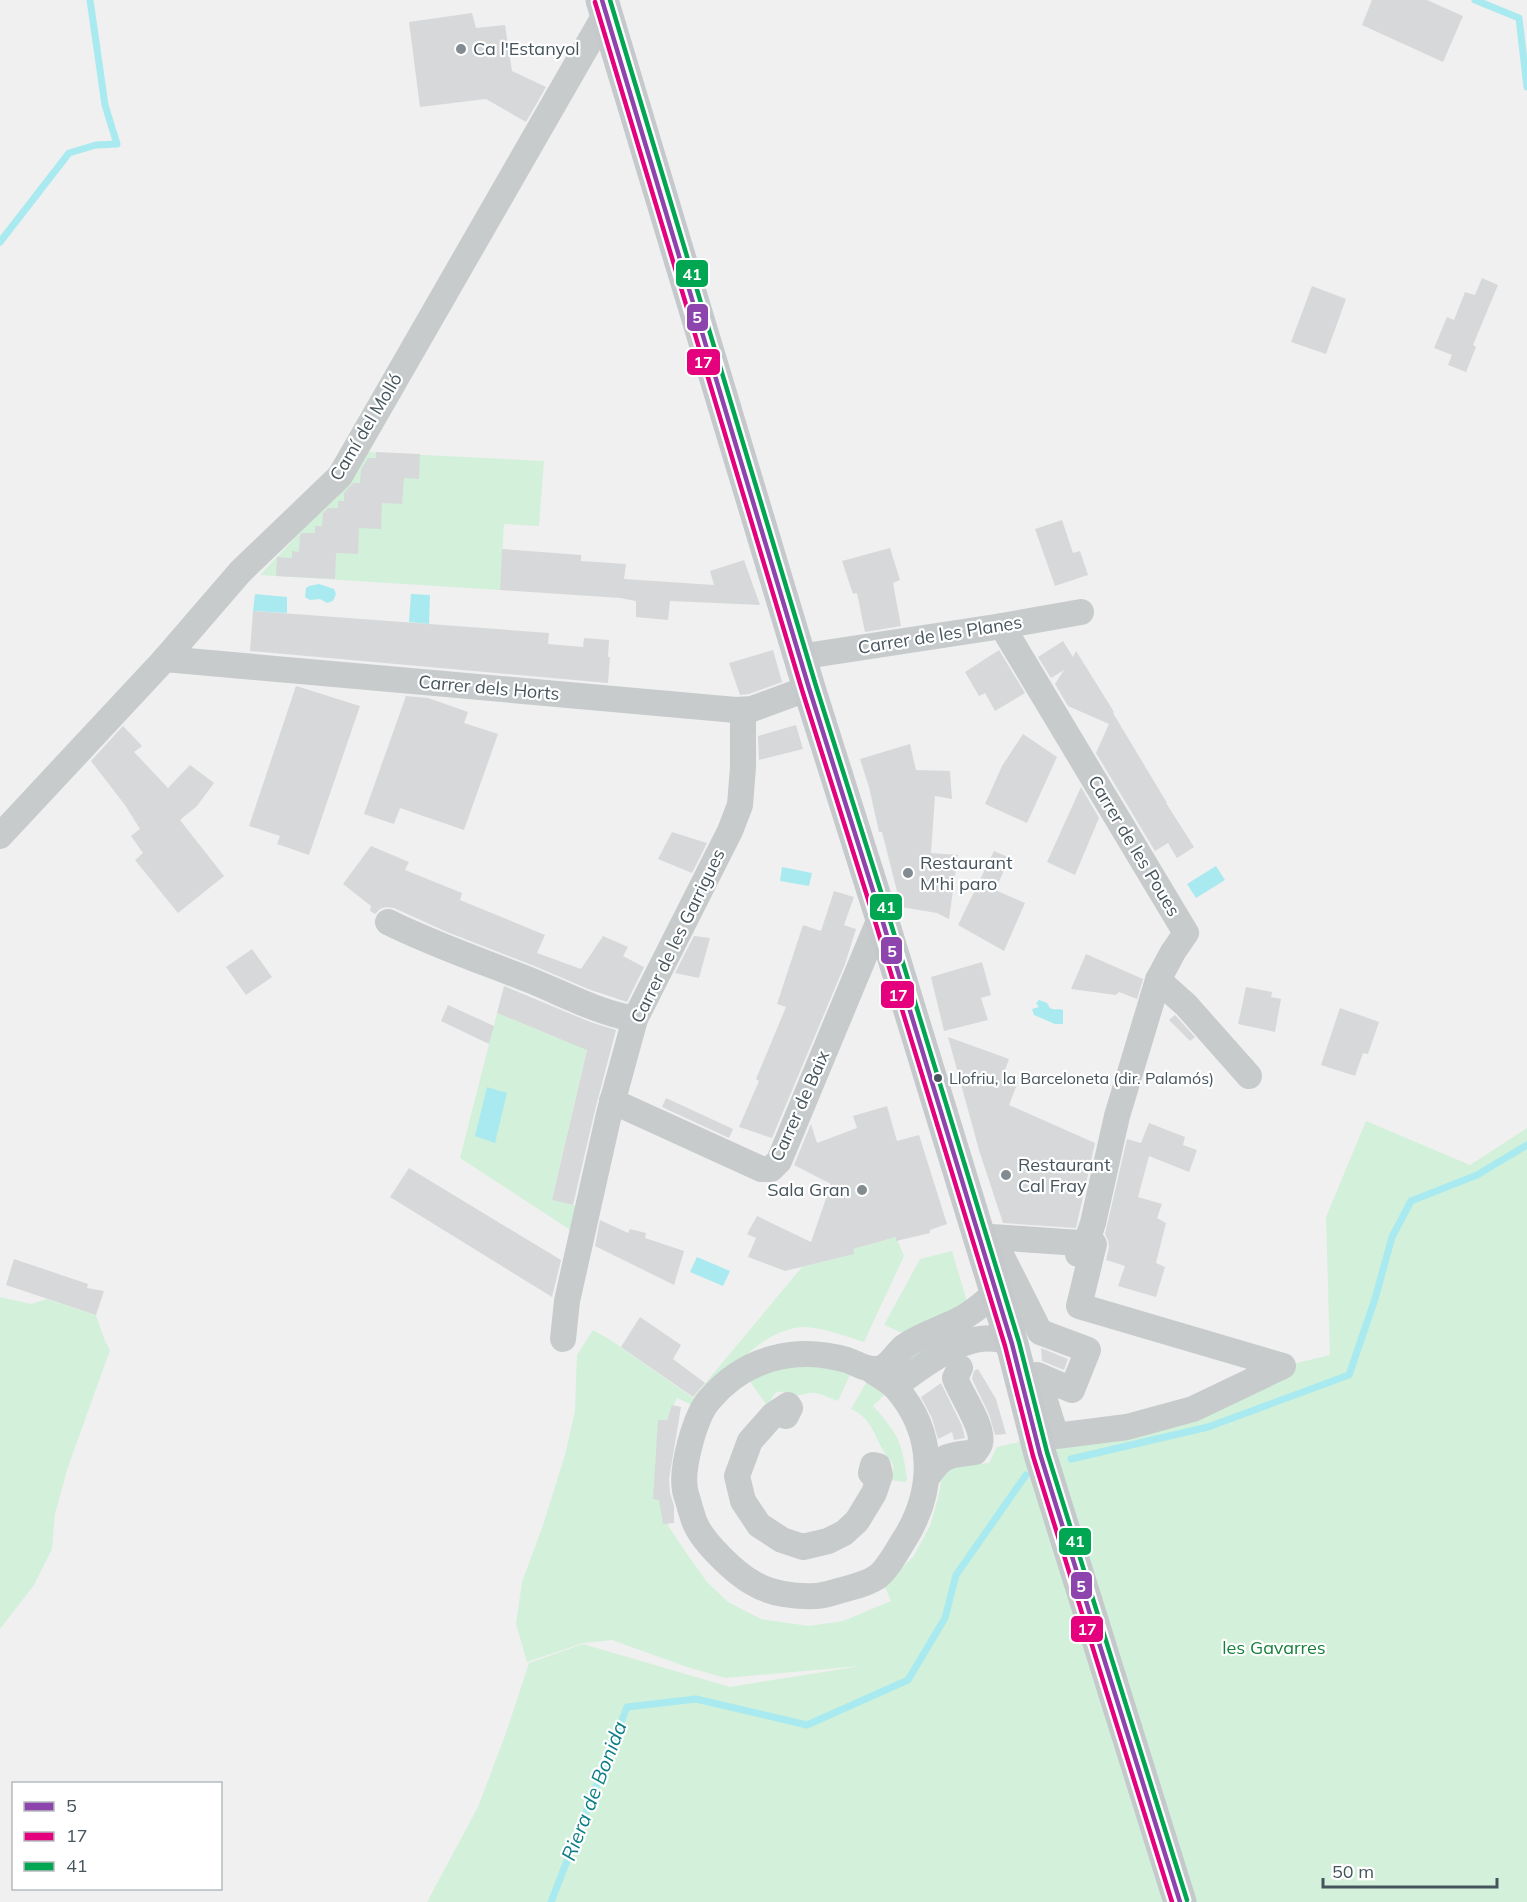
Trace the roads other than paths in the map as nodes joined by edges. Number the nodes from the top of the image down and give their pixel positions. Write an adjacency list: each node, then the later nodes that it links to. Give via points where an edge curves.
1 (604, 6): 4 (main road); 5 (street, Camí del Molló, via 340,476 240,572)
2 (1081, 612): 3 (street, Carrer de les Planes)
3 (1002, 626): 4 (street, Carrer de les Planes); 11 (street, Carrer de les Poues, via 1186,933)
4 (800, 657): 6 (main road)
5 (165, 659): 7 (street, Carrer dels Horts); 8 (street, Camí del Molló)
6 (809, 688): 7 (street, Carrer dels Horts); 9 (main road)
7 (743, 710): 12 (street, Carrer de les Garrigues, via 740,805)
8 (0, 836)
9 (881, 916): 14 (street, Carrer de Baix, via 779,1161 771,1169 761,1169); 15 (main road)
10 (388, 922): 12 (street, via 473,960 614,1015)
11 (1158, 980): 13 (street, via 1186,1005); 16 (street, Carrer de les Poues, via 1117,1116)
12 (635, 1019): 14 (street, Carrer de les Garrigues)
13 (1249, 1076)
14 (612, 1101): 18 (street, Carrer de les Garrigues, via 567,1301)
15 (986, 1241): 16 (street, via 992,1237); 16 (street, via 1040,1332 1088,1350 1072,1390 1037,1375 1056,1436 1127,1427 1193,1409 1283,1366 1079,1306 1094,1244); 17 (main road)
16 (1086, 1244)
17 (995, 1293): 19 (main road); 21 (street, via 974,1312 926,1333 903,1347 883,1367)
18 (563, 1339)
19 (1012, 1344): 22 (street, via 991,1338 962,1344); 26 (main road, via 1040,1454)
20 (960, 1368): 25 (street, via 955,1378 980,1428 980,1444 975,1452 938,1461)
21 (870, 1369): 22 (street); 25 (street, via 817,1355 784,1355 748,1366 731,1379 708,1400 693,1430 685,1489 696,1527 726,1563 754,1584 784,1594 818,1596 878,1577 915,1522)
22 (894, 1386): 25 (street, via 911,1408 925,1443)
23 (786, 1416): 24 (street, via 788,1405 773,1415 750,1442 737,1476 742,1501 759,1525 782,1540 803,1547 828,1541 857,1521 874,1493 880,1475 878,1466 873,1465)
24 (871, 1473)
25 (928, 1476)
26 (1180, 1902)

